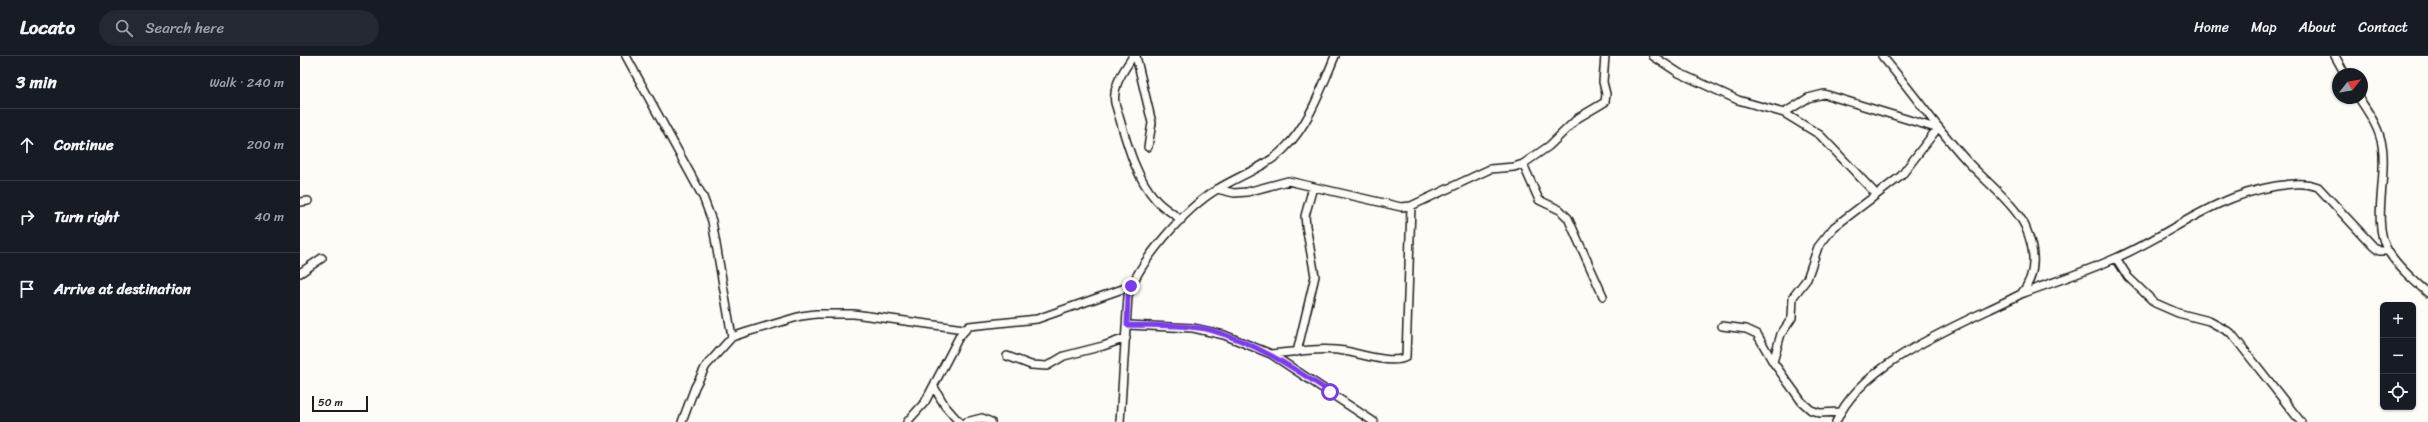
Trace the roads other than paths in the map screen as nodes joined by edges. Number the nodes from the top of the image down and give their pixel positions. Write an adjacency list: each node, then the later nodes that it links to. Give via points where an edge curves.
1 (626, 56): 32 (street, via 703,197 712,221)
2 (1134, 56): 12 (street, via 1152,123); 20 (street, via 1115,85 1115,103 1137,170 1157,201)
3 (1335, 56): 15 (street, via 1301,128 1284,150)
4 (1605, 56): 13 (street, via 1605,102 1578,118 1549,146)
5 (1653, 56): 10 (street, via 1679,73 1738,100)
6 (1882, 56): 11 (street)
7 (2335, 56): 8 (street)
8 (2342, 68)
9 (2363, 104): 21 (street, via 2375,124 2382,145 2381,226)
10 (1784, 113): 11 (street, via 1808,98 1824,94); 16 (street, via 1820,135)
11 (1939, 129): 16 (street, via 1901,176); 27 (street, via 2024,225 2034,263 2029,284)
12 (1148, 147)
13 (1523, 164): 19 (street, via 1484,171); 28 (street, via 1539,200 1560,210 1568,218)
14 (1313, 187): 15 (street, via 1288,181 1247,192 1234,193); 19 (street); 34 (street, via 1306,226 1315,276)
15 (1217, 189): 20 (street)
16 (1876, 194): 37 (street, via 1834,227 1818,247 1807,279 1793,297 1792,318 1781,334)
17 (308, 201): 18 (street)
18 (300, 202)
19 (1411, 206): 34 (street, via 1406,357 1402,360 1388,359 1335,350)
20 (1180, 220): 25 (street, via 1161,242)
21 (2388, 251): 23 (street, via 2379,251 2373,246 2318,187 2310,184 2292,184 2246,193 2214,205); 26 (street)
22 (322, 258): 24 (street)
23 (2116, 258): 27 (street); 48 (street, via 2128,277 2155,303 2178,313 2209,321 2230,332)
24 (300, 273)
25 (1131, 286): 29 (street); 31 (street, via 1037,319 973,325)
26 (2428, 293)
27 (2021, 294): 39 (street, via 1890,362 1864,383)
28 (1603, 296)
29 (1127, 325): 33 (street); 35 (street, via 1209,330)
30 (1722, 326): 37 (street, via 1746,329 1757,334)
31 (964, 329): 32 (street, via 854,314 816,314 789,319); 38 (street)
32 (732, 337): 40 (street, via 706,366)
33 (1126, 338): 36 (street, via 1064,356 1046,366 1031,365); 45 (street)
34 (1297, 352): 35 (street)
35 (1271, 354): 46 (street)
36 (1007, 356)
37 (1773, 362): 39 (street, via 1802,402 1811,410 1820,413)
38 (934, 387): 41 (street); 42 (street)
39 (1840, 412): 47 (street)
40 (682, 422)
41 (907, 422)
42 (959, 422)
43 (966, 422): 44 (street, via 982,418)
44 (991, 422)
45 (1120, 422)
46 (1374, 422)
47 (1836, 422)
48 (2301, 422)

